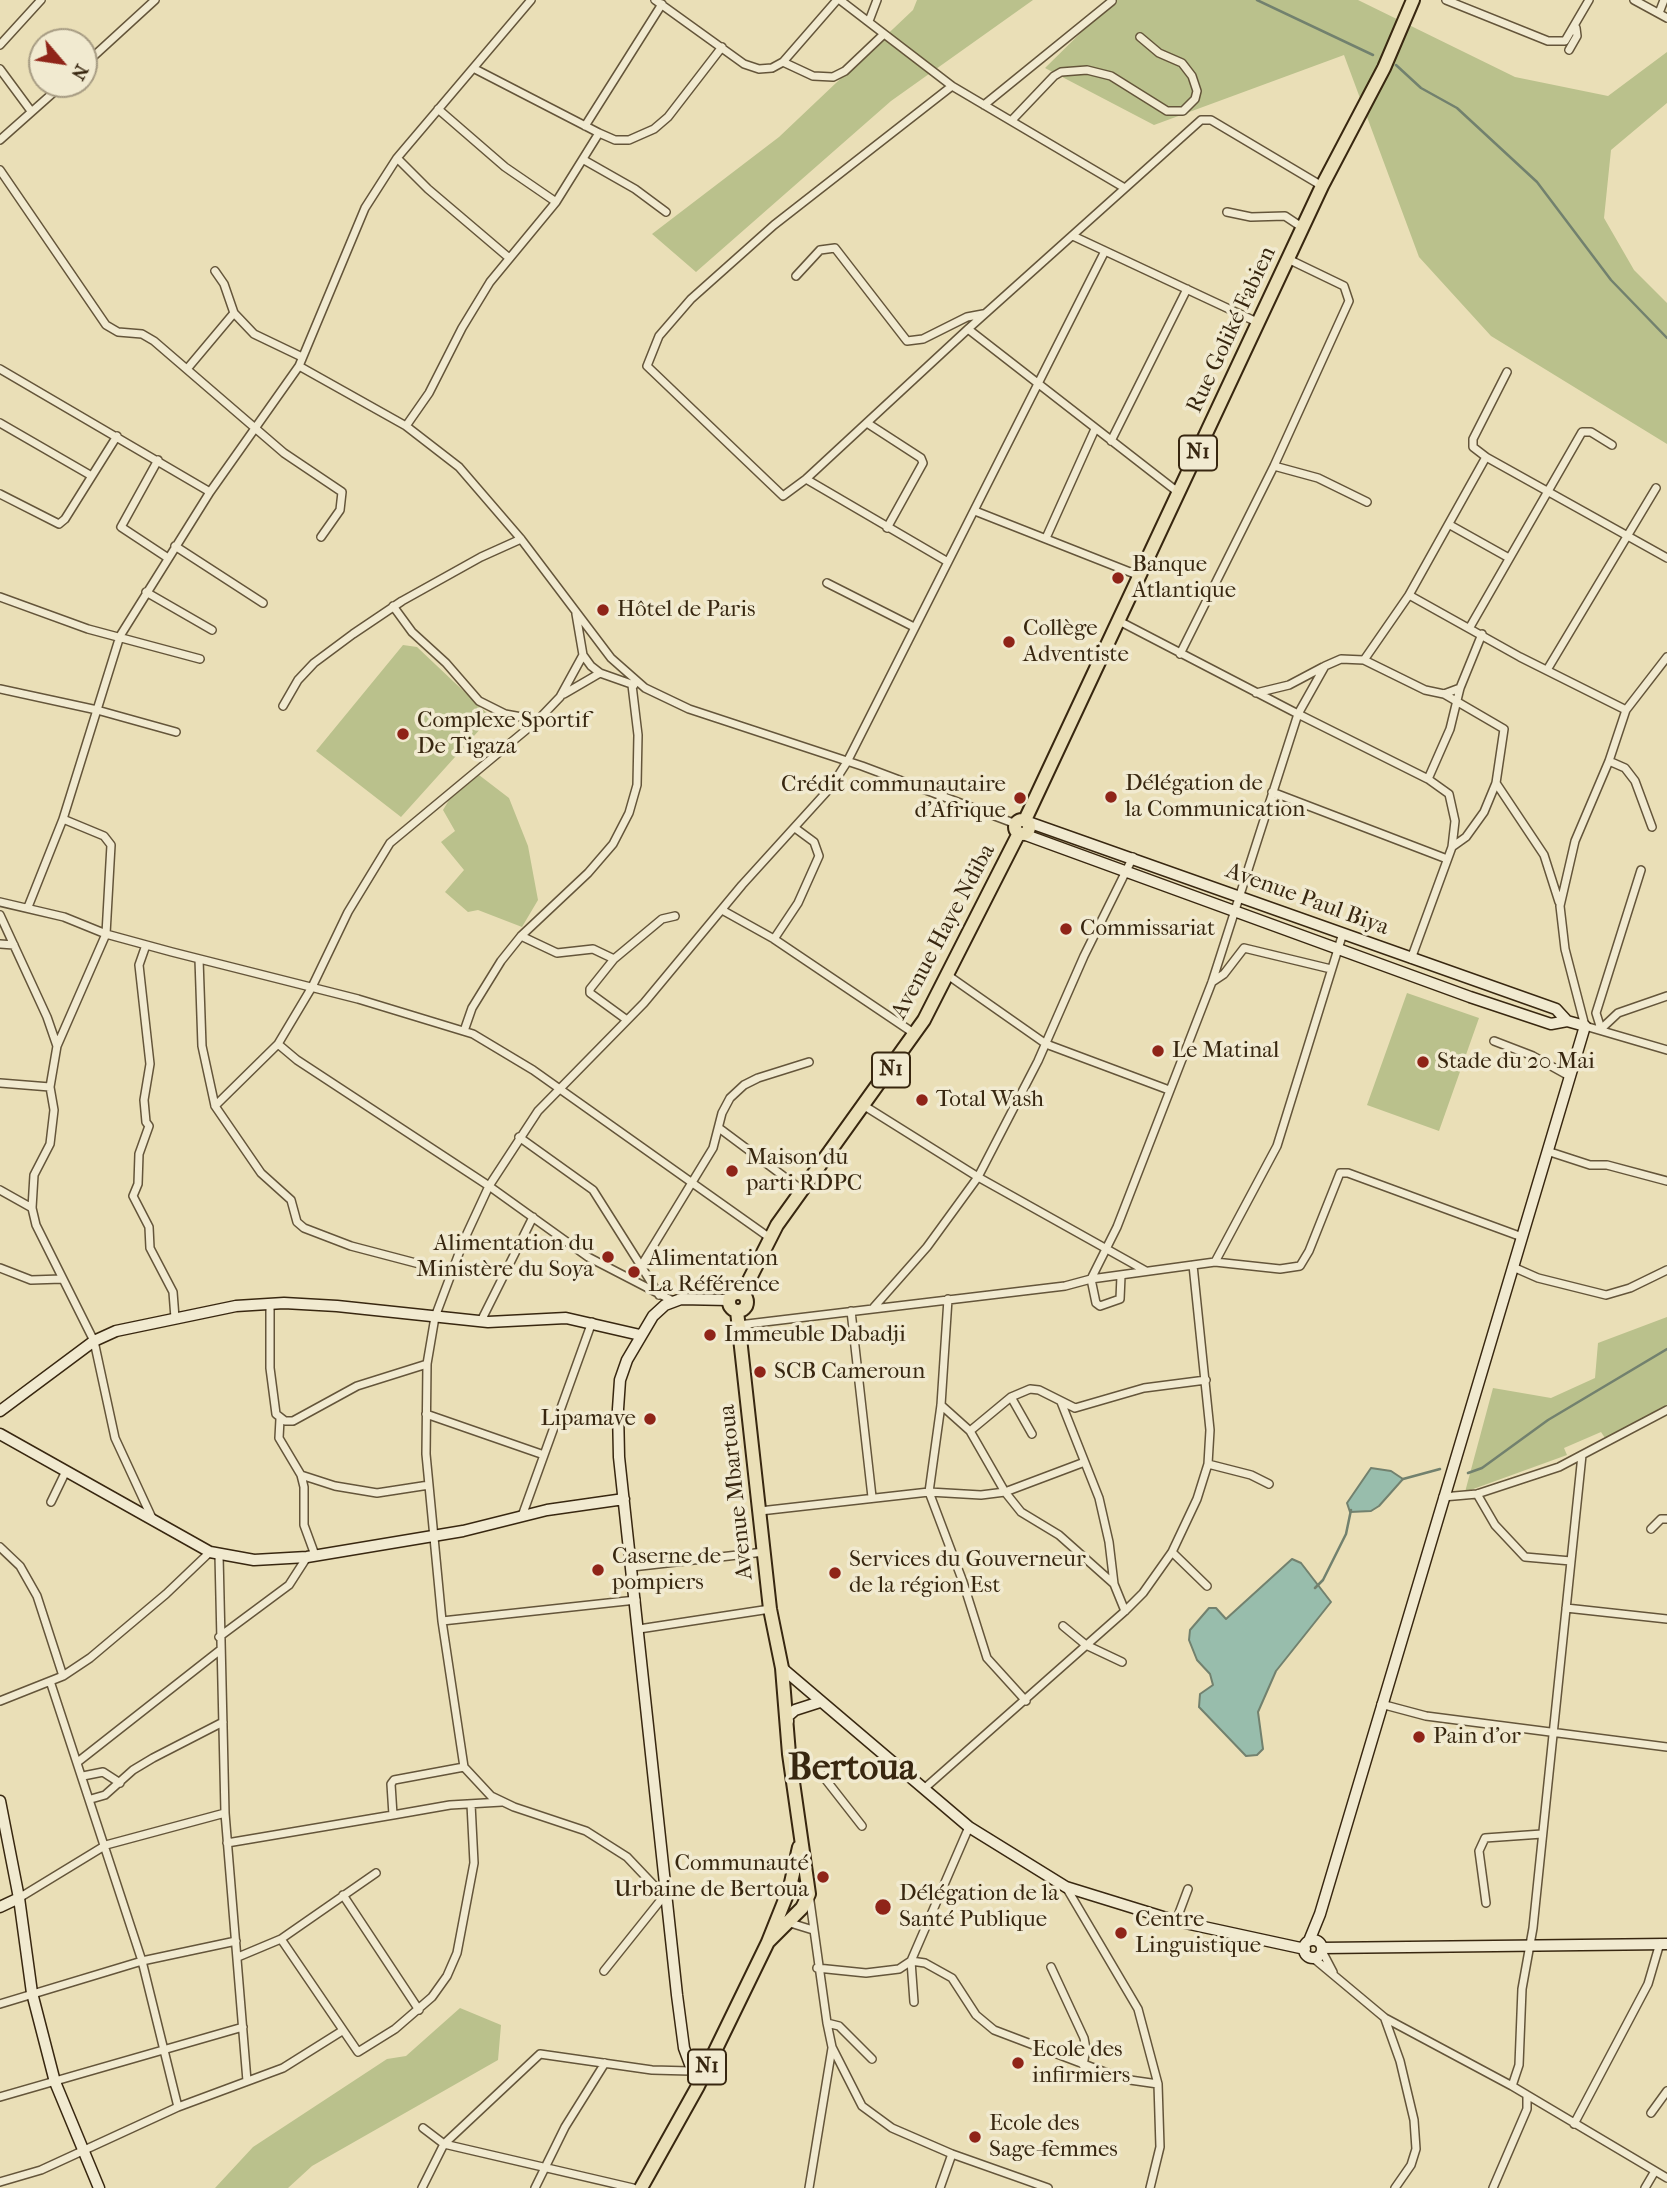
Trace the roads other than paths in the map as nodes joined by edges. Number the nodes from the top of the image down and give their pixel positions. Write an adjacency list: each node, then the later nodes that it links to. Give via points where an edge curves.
1 (41, 0): 21 (street)
2 (140, 0): 14 (street)
3 (155, 0): 14 (street)
4 (531, 0): 27 (street)
5 (839, 0): 17 (street); 25 (street)
6 (877, 0): 17 (street)
7 (1413, 0): 40 (highway, Rue Goliké Fabien / N1, via 1384,68)
8 (1447, 0): 18 (street, via 1548,41 1565,41)
9 (1589, 0): 18 (street)
10 (1634, 0): 15 (street)
11 (1664, 0): 15 (street)
12 (1112, 1): 30 (street)
13 (659, 2): 22 (street); 34 (street)
14 (146, 7): 24 (street)
15 (1659, 13): 16 (street)
16 (1667, 18)
17 (869, 21): 19 (street)
18 (1576, 27): 23 (street, via 1577,36)
19 (884, 34): 25 (street, via 834,77 813,76); 28 (street)
20 (1140, 37): 33 (street, via 1159,53 1182,63 1192,76 1195,99 1183,111 1167,111 1111,76 1087,69 1061,72)
21 (0, 45)
22 (722, 47): 25 (street, via 759,69); 35 (street, via 654,129 629,140)
23 (1569, 50)
24 (98, 52)
25 (783, 62)
26 (0, 69): 32 (street)
27 (475, 69): 31 (street); 34 (street)
28 (952, 86): 30 (street); 75 (street, via 743,252 671,319 646,361 653,374 779,496 786,496)
29 (46, 98): 32 (street)
30 (984, 105): 33 (street)
31 (438, 109): 37 (street); 42 (street, via 505,167)
32 (31, 111): 36 (street)
33 (1013, 119): 41 (street)
34 (585, 126): 35 (street)
35 (599, 133): 38 (street)
36 (0, 141)
37 (397, 158): 48 (street); 57 (street, via 365,208)
38 (584, 160): 42 (street); 43 (street)
39 (0, 170): 60 (street, via 106,326 142,334)
40 (1322, 186): 41 (street, via 1206,118); 45 (highway, Rue Goliké Fabien / N1)
41 (1123, 187): 46 (street)
42 (556, 202): 48 (street)
43 (666, 212)
44 (1227, 212): 45 (street, via 1251,218 1285,216)
45 (1303, 228): 49 (highway, Rue Goliké Fabien / N1)
46 (1073, 236): 47 (street); 54 (street)
47 (1105, 251): 52 (street); 62 (street)
48 (508, 257): 65 (street)
49 (1288, 259): 55 (highway, Rue Goliké Fabien / N1); 73 (street, via 1344,286 1349,301)
50 (215, 271): 53 (street)
51 (796, 276): 54 (street, via 820,250 835,248 907,341 923,340 967,317)
52 (1187, 289): 55 (street); 69 (street)
53 (234, 313): 57 (street, via 254,334); 60 (street)
54 (984, 314): 56 (street)
55 (1259, 323): 80 (highway, Rue Goliké Fabien / N1)
56 (968, 329): 62 (street); 64 (street)
57 (302, 357): 58 (street)
58 (299, 366): 65 (street); 66 (street)
59 (0, 369): 68 (street)
60 (187, 369): 66 (street)
61 (1507, 372): 71 (street, via 1473,439 1473,447)
62 (1036, 384): 67 (street); 82 (street)
63 (0, 423): 74 (street)
64 (867, 423): 75 (street); 84 (street, via 923,463)
65 (406, 426): 88 (street, via 459,467)
66 (256, 427): 78 (street); 86 (street, via 305,469 342,492 340,510)
67 (1096, 429): 69 (street); 87 (street)
68 (117, 436): 72 (street); 74 (street)
69 (1111, 441): 80 (street)
70 (1612, 445): 77 (street, via 1591,432 1582,432)
71 (1486, 457): 77 (street); 83 (street)
72 (158, 460): 78 (street); 90 (street, via 120,524)
73 (1274, 466): 81 (street, via 1318,478); 108 (street)
74 (90, 475): 79 (street, via 60,524)
75 (806, 479): 84 (street)
76 (1656, 488): 85 (street)
77 (1547, 490): 85 (street); 91 (street)
78 (210, 492): 89 (street)
79 (0, 494)
80 (1179, 494): 94 (highway, Rue Goliké Fabien / N1)
81 (1367, 502)
82 (975, 510): 87 (street); 93 (street)
83 (1450, 525): 91 (street); 97 (street)
84 (887, 528): 93 (street)
85 (1628, 535): 92 (street); 114 (street)
86 (321, 537)
87 (1046, 538): 94 (street)
88 (521, 540): 100 (street); 101 (street)
89 (175, 547): 90 (street); 99 (street)
90 (168, 558): 96 (street)
91 (1509, 558): 104 (street)
92 (1667, 558)
93 (948, 562): 103 (street)
94 (1140, 576): 102 (highway, Rue Goliké Fabien / N1)
95 (827, 583): 103 (street)
96 (146, 592): 105 (street); 107 (street)
97 (1409, 595): 104 (street); 112 (street)
98 (0, 597): 107 (street)
99 (262, 603)
100 (393, 606): 124 (street, via 314,663); 128 (street, via 479,701 505,714)
101 (576, 612): 109 (street); 117 (street, via 611,658)
102 (1119, 621): 108 (street); 136 (highway, Rue Goliké Fabien / N1)
103 (914, 627): 131 (street)
104 (1470, 627): 106 (street)
105 (212, 630)
106 (1482, 634): 114 (street); 118 (street)
107 (120, 636): 111 (street); 125 (street)
108 (1180, 654): 120 (street)
109 (583, 655): 115 (street); 122 (street)
110 (1667, 657): 126 (street)
111 (200, 659)
112 (1364, 660): 113 (street, via 1341,659); 121 (street, via 1408,685)
113 (1325, 666): 120 (street, via 1289,685); 127 (street)
114 (1547, 670): 126 (street)
115 (600, 673): 116 (street); 122 (street)
116 (632, 685): 117 (street); 154 (street, via 637,785 629,813 588,873)
117 (645, 688): 131 (street, via 689,709)
118 (1460, 688): 121 (street); 123 (street)
119 (0, 690): 125 (street)
120 (1255, 693): 127 (street)
121 (1444, 694): 123 (street)
122 (561, 697): 128 (street)
123 (1457, 704): 132 (street); 133 (street, via 1503,729)
124 (283, 706)
125 (97, 710): 129 (street); 135 (street)
126 (1626, 710): 130 (street)
127 (1298, 714): 132 (street); 134 (street)
128 (538, 720): 166 (street, via 390,843 348,912)
129 (176, 732)
130 (1609, 761): 137 (street, via 1625,768 1635,781); 146 (street, via 1575,841)
131 (847, 762): 136 (street); 138 (street)
132 (1428, 779): 139 (street, via 1449,794 1454,807)
133 (1496, 783): 139 (street, via 1485,812); 146 (street, via 1544,855)
134 (1272, 792): 141 (street); 144 (street)
135 (63, 819): 147 (street); 153 (street, via 104,836 111,845)
136 (1022, 827): 140 (street, Avenue Paul Biya); 143 (street); 164 (highway, Avenue Haye Ndiba / N1)
137 (1652, 827)
138 (794, 828): 148 (street); 155 (street, via 814,842 819,856 807,888)
139 (1452, 847): 141 (street)
140 (1133, 858): 143 (street); 144 (street, Avenue Paul Biya)
141 (1447, 859): 162 (street)
142 (1641, 870): 171 (street, via 1596,1013)
143 (1127, 871): 149 (street); 176 (street)
144 (1240, 896): 149 (street); 152 (street, Avenue Paul Biya)
145 (0, 902): 147 (street)
146 (1560, 906): 170 (street, via 1565,948)
147 (28, 907): 153 (street)
148 (722, 910): 155 (street); 168 (street)
149 (1235, 912): 159 (street); 165 (street)
150 (0, 915): 157 (street)
151 (676, 916): 161 (street, via 662,919)
152 (1343, 933): 159 (street); 162 (street, Avenue Paul Biya)
153 (106, 934): 158 (street); 177 (street)
154 (521, 936): 161 (street, via 557,953 593,949); 172 (street, via 484,987)
155 (774, 939): 173 (street)
156 (0, 944): 157 (street)
157 (14, 945): 177 (street)
158 (146, 945): 160 (street); 220 (street, via 139,965 150,1064 144,1100 149,1126 139,1154 133,1196 149,1227 150,1248 173,1292)
159 (1337, 949): 163 (street); 169 (street, via 1551,1024)
160 (199, 959): 166 (street); 186 (street, via 202,1046)
161 (614, 959): 168 (street, via 589,991)
162 (1411, 959): 169 (street, Avenue Paul Biya, via 1556,1009)
163 (1331, 969): 165 (street, via 1244,948); 201 (street, via 1277,1146)
164 (949, 976): 173 (highway, Avenue Haye Ndiba / N1); 176 (street)
165 (1212, 982): 184 (street)
166 (312, 987): 172 (street); 175 (street)
167 (1667, 996): 171 (street, via 1618,1013)
168 (627, 1020): 183 (street)
169 (1567, 1021): 170 (street)
170 (1585, 1026): 171 (street); 180 (street)
171 (1601, 1029): 178 (street)
172 (464, 1031): 183 (street, via 506,1052)
173 (915, 1034): 185 (highway, Avenue Haye Ndiba / N1)
174 (1494, 1041): 180 (street)
175 (278, 1044): 186 (street); 193 (street)
176 (1046, 1044): 184 (street); 190 (street)
177 (57, 1046): 182 (street)
178 (1667, 1050)
179 (809, 1062): 187 (street, via 744,1085 730,1098)
180 (1569, 1076): 189 (street)
181 (0, 1083): 182 (street)
182 (50, 1087): 196 (street, via 54,1110 50,1144 34,1175)
183 (559, 1089): 188 (street); 192 (street)
184 (1169, 1090): 200 (street)
185 (863, 1105): 190 (street); 195 (highway, Avenue Haye Ndiba / N1)
186 (215, 1106): 208 (street, via 261,1173 291,1200 300,1226 351,1246)
187 (719, 1128): 192 (street, via 713,1149); 195 (street)
188 (520, 1137): 193 (street); 203 (street, via 593,1190)
189 (1547, 1151): 191 (street); 198 (street)
190 (978, 1177): 200 (street); 217 (street, via 927,1247)
191 (1667, 1181)
192 (691, 1184): 199 (street); 203 (street)
193 (489, 1186): 197 (street); 208 (street)
194 (0, 1190): 196 (street)
195 (802, 1190): 199 (highway, Avenue Haye Ndiba / N1)
196 (33, 1208): 210 (street, via 36,1225)
197 (533, 1217): 212 (street, via 588,1257); 221 (street)
198 (1522, 1237): 201 (street, via 1340,1173 1300,1266 1280,1269); 204 (street)
199 (770, 1238): 216 (highway, Avenue Haye Ndiba / N1, via 742,1294 732,1295)
200 (1108, 1248): 207 (street); 211 (street)
201 (1215, 1262): 202 (street)
202 (1194, 1265): 207 (street); 227 (street)
203 (641, 1266): 212 (street)
204 (1513, 1267): 206 (street, via 1606,1295); 250 (street)
205 (0, 1268): 210 (street, via 32,1280)
206 (1667, 1270)
207 (1146, 1271): 209 (street)
208 (450, 1272): 219 (street)
209 (1121, 1276): 211 (street); 211 (street, via 1120,1299 1100,1306)
210 (62, 1279): 225 (street)
211 (1091, 1279): 213 (street, via 1065,1286)
212 (659, 1296): 214 (street)
213 (948, 1298): 217 (street); 230 (street)
214 (673, 1301): 216 (street, via 700,1298); 224 (street, via 653,1316)
215 (270, 1304): 219 (street, via 390,1309); 220 (street); 234 (street, via 270,1368)
216 (733, 1305): 223 (highway, Avenue Mbartoua / N1)
217 (873, 1308): 218 (street)
218 (851, 1311): 223 (street); 249 (street)
219 (435, 1317): 221 (street); 226 (street)
220 (175, 1318): 225 (street, via 116,1331)
221 (481, 1321): 222 (street, via 566,1318)
222 (592, 1322): 224 (street); 238 (street)
223 (738, 1325): 253 (highway, Avenue Mbartoua / N1)
224 (640, 1335): 251 (street, via 620,1380 619,1457)
225 (94, 1341): 231 (street); 256 (street, via 115,1438)
226 (427, 1364): 233 (street); 234 (street, via 358,1386 293,1421)
227 (1206, 1380): 229 (street, via 1144,1388 1075,1408); 241 (street)
228 (1011, 1396): 229 (street, via 1039,1390); 235 (street); 237 (street)
229 (1060, 1402): 240 (street)
230 (940, 1405): 235 (street); 246 (street)
231 (0, 1410)
232 (1667, 1410): 239 (street)
233 (426, 1413): 238 (street); 245 (street)
234 (280, 1419): 243 (street, via 279,1438)
235 (970, 1431): 247 (street)
236 (0, 1434): 242 (street)
237 (1032, 1434)
238 (544, 1455): 254 (street)
239 (1582, 1455): 248 (street); 264 (street)
240 (1082, 1463): 247 (street); 266 (street, via 1099,1498)
241 (1208, 1464): 244 (street); 261 (street)
242 (66, 1471): 252 (street); 256 (street)
243 (301, 1475): 245 (street, via 377,1493); 263 (street)
244 (1269, 1484)
245 (429, 1485): 258 (street)
246 (929, 1492): 247 (street); 249 (street); 284 (street, via 988,1658)
247 (1005, 1492): 266 (street, via 1021,1512 1059,1535)
248 (1477, 1494): 250 (street); 264 (street, via 1494,1525 1525,1557)
249 (872, 1497): 253 (street)
250 (1443, 1497): 286 (street)
251 (624, 1499): 254 (street); 265 (street)
252 (51, 1502)
253 (760, 1511): 260 (highway, Avenue Mbartoua / N1)
254 (522, 1516): 258 (street)
255 (1667, 1519): 257 (street)
256 (153, 1521): 262 (street)
257 (1651, 1529)
258 (432, 1536): 263 (street); 273 (street)
259 (0, 1547): 281 (street, via 20,1566 37,1596)
260 (764, 1552): 265 (street); 270 (highway, Avenue Mbartoua / N1)
261 (1172, 1552): 267 (street); 271 (street)
262 (214, 1554): 263 (street, via 254,1560); 276 (street); 281 (street)
263 (311, 1556): 276 (street, via 289,1585)
264 (1571, 1560): 269 (street)
265 (632, 1567): 268 (street)
266 (1114, 1584): 271 (street)
267 (1207, 1587)
268 (636, 1600): 273 (street); 275 (street)
269 (1566, 1608): 272 (street); 289 (street)
270 (770, 1609): 275 (street); 280 (highway, Avenue Mbartoua / N1)
271 (1125, 1611): 277 (street)
272 (1667, 1619)
273 (442, 1621): 293 (street)
274 (1063, 1626): 277 (street)
275 (639, 1629): 313 (street)
276 (219, 1637): 278 (street)
277 (1086, 1645): 279 (street); 284 (street)
278 (219, 1651): 288 (street); 292 (street)
279 (1122, 1662)
280 (782, 1668): 285 (street); 287 (highway, N1)
281 (64, 1676): 282 (street)
282 (50, 1681): 283 (street); 292 (street)
283 (0, 1701)
284 (1026, 1701): 296 (street)
285 (820, 1702): 287 (street, via 795,1710); 296 (street)
286 (1381, 1704): 289 (street, via 1426,1716); 326 (street, via 1320,1914)
287 (788, 1721): 291 (highway, N1)
288 (223, 1722): 295 (street, via 153,1758); 301 (street)
289 (1553, 1730): 290 (street); 305 (street)
290 (1667, 1747)
291 (789, 1754): 303 (street, via 819,1771); 306 (highway, N1)
292 (79, 1761): 294 (street)
293 (464, 1767): 298 (street); 302 (street, via 392,1782)
294 (83, 1776): 295 (street, via 103,1772); 297 (street)
295 (120, 1783): 297 (street)
296 (926, 1787): 304 (street)
297 (91, 1800): 308 (street)
298 (502, 1802): 300 (street); 313 (street, via 586,1831 627,1857)
299 (0, 1804): 316 (street)
300 (471, 1804): 302 (street); 338 (street, via 474,1863 464,1923 447,1976)
301 (225, 1813): 307 (street); 308 (street)
302 (393, 1815): 307 (street)
303 (862, 1825)
304 (970, 1827): 311 (street); 330 (street)
305 (1542, 1834): 317 (street, via 1485,1838 1479,1851); 324 (street)
306 (800, 1835): 310 (highway, N1); 314 (highway, N1)
307 (227, 1843): 323 (street)
308 (106, 1845): 316 (street); 329 (street)
309 (376, 1872): 315 (street)
310 (790, 1887): 314 (street); 319 (highway, N1)
311 (1066, 1888): 320 (street); 351 (street, via 1138,2009)
312 (1188, 1889): 320 (street)
313 (665, 1894): 333 (street); 348 (street)
314 (809, 1894): 319 (highway, N1); 321 (street)
315 (343, 1895): 322 (street); 338 (street)
316 (19, 1898): 318 (street); 335 (street)
317 (1486, 1903)
318 (0, 1907)
319 (784, 1919): 321 (street); 352 (highway, N1, via 768,1942)
320 (1176, 1921): 326 (street)
321 (813, 1930): 332 (street)
322 (281, 1939): 327 (street); 342 (street)
323 (236, 1941): 327 (street); 329 (street)
324 (1530, 1943): 325 (street); 326 (street, via 1490,1948); 353 (street, via 1522,1989 1520,2065)
325 (1663, 1943): 359 (street, via 1648,1984)
326 (1316, 1946): 328 (street); 334 (street)
327 (238, 1957): 341 (street)
328 (1312, 1958): 334 (street)
329 (142, 1961): 335 (street); 344 (street)
330 (911, 1962): 332 (street, via 899,1969 866,1973); 336 (street); 347 (street, via 925,1963 952,1978 976,2015 994,2031)
331 (1051, 1967): 347 (street, via 1084,2038)
332 (817, 1968): 340 (street)
333 (604, 1971)
334 (1335, 1976): 339 (street)
335 (32, 1993): 337 (street); 350 (street)
336 (914, 2002)
337 (0, 2004)
338 (419, 2010): 342 (street, via 358,2052)
339 (1385, 2018): 353 (street); 377 (street, via 1406,2085 1416,2149)
340 (827, 2023): 343 (street); 345 (street, via 839,2026)
341 (243, 2027): 344 (street); 349 (street)
342 (342, 2031): 349 (street, via 283,2068)
343 (832, 2047): 363 (street, via 862,2106 892,2128); 373 (street)
344 (163, 2048): 350 (street); 357 (street)
345 (872, 2059)
346 (605, 2063): 348 (street); 361 (street, via 540,2054); 364 (street, via 565,2127)
347 (1083, 2065): 351 (street, via 1123,2079)
348 (690, 2071): 352 (street)
349 (247, 2081): 357 (street)
350 (55, 2082): 356 (street); 362 (street)
351 (1158, 2084): 376 (street, via 1160,2147)
352 (698, 2086): 372 (highway, N1)
353 (1512, 2086): 355 (street)
354 (1667, 2091): 358 (street)
355 (1527, 2095): 359 (street); 378 (street, via 1528,2109)
356 (0, 2097)
357 (178, 2107): 362 (street)
358 (1651, 2113)
359 (1574, 2124): 365 (street)
360 (423, 2128): 361 (street)
361 (444, 2144): 364 (street); 369 (street)
362 (83, 2151): 367 (street); 368 (street)
363 (951, 2154): 374 (street); 375 (street)
364 (547, 2167): 370 (street); 371 (street)
365 (1656, 2171): 366 (street); 379 (street)
366 (1667, 2178)
367 (0, 2182)
368 (99, 2188)
369 (422, 2188)
370 (535, 2188)
371 (633, 2188)
372 (641, 2188)
373 (809, 2188)
374 (940, 2188)
375 (1048, 2188)
376 (1150, 2188)
377 (1395, 2188)
378 (1493, 2188)
379 (1644, 2188)

